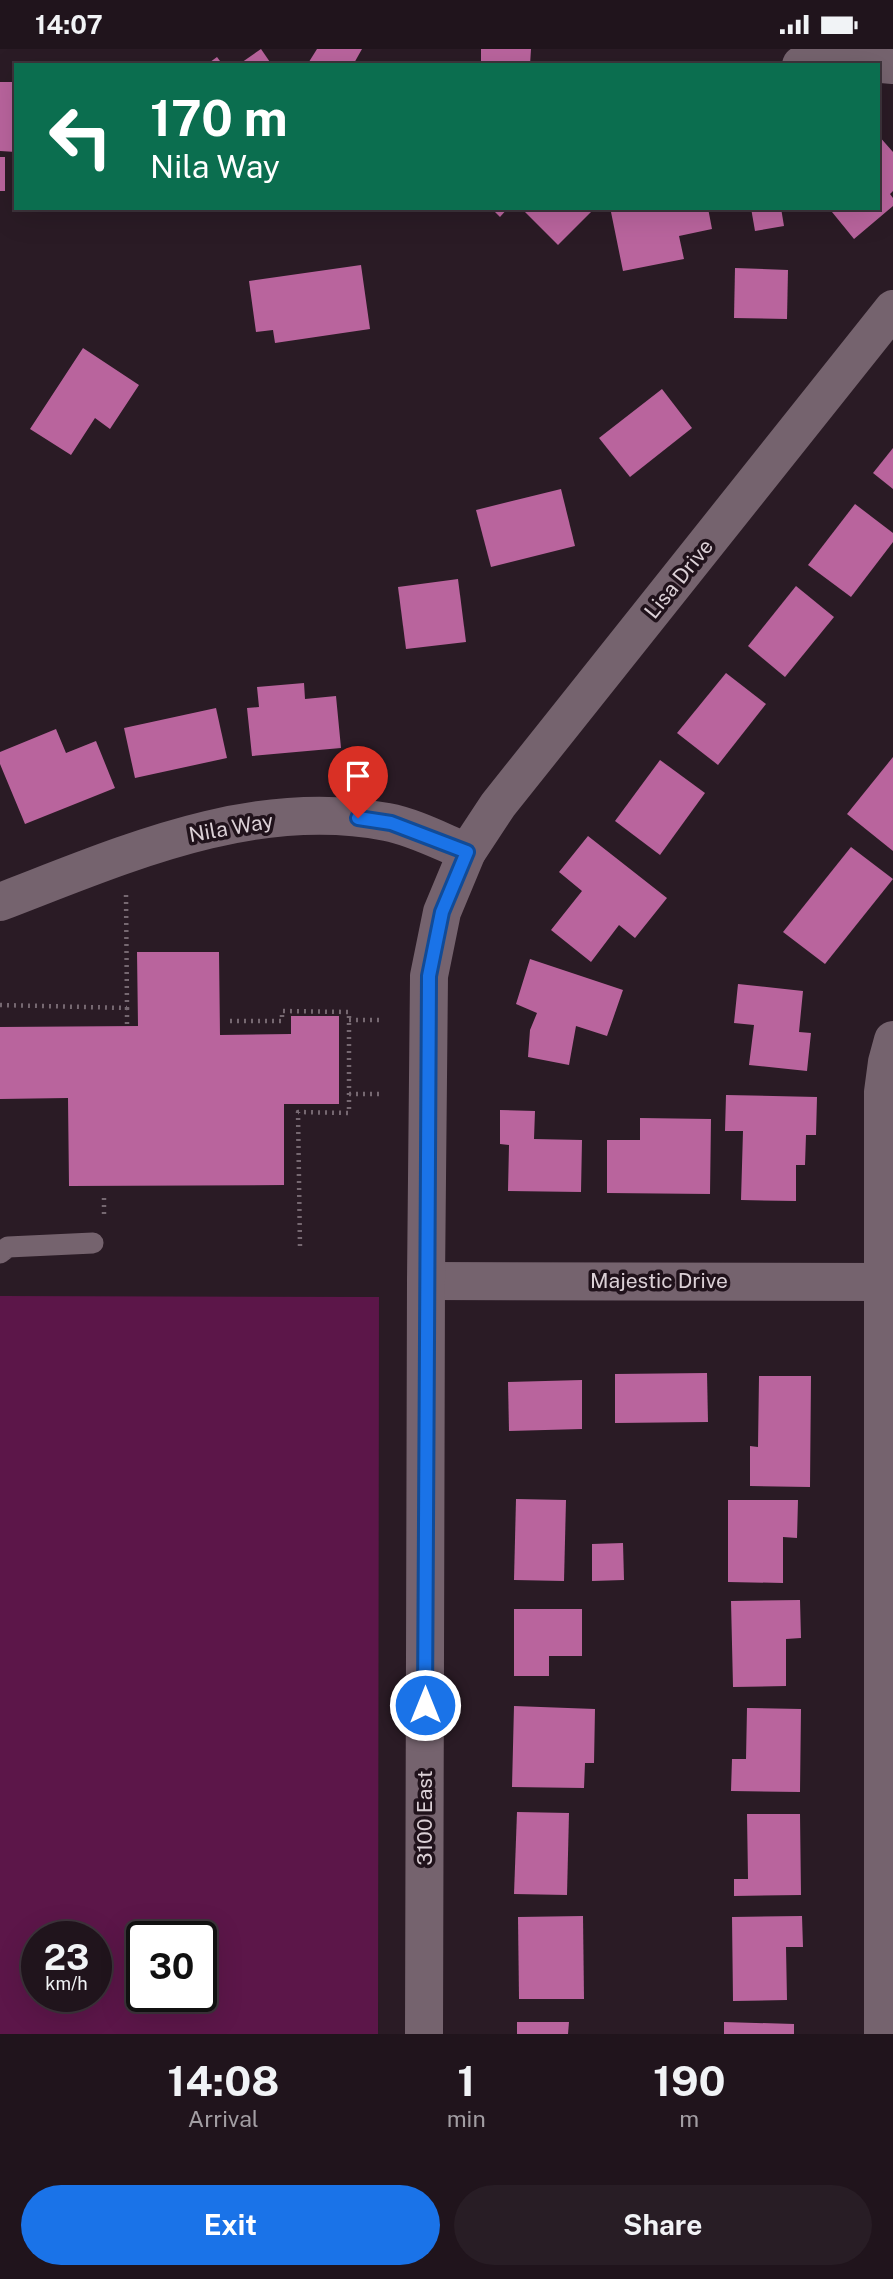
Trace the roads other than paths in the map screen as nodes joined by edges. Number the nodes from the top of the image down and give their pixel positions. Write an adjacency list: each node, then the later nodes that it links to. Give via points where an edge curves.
1 (840, 63): 2 (street)
2 (870, 63)
3 (893, 309): 4 (street, Lisa Drive, via 498,805)
4 (467, 852): 5 (street, Nila Way, via 391,823 346,817 239,823 142,848); 9 (street, 3100 East, via 442,912 429,976)
5 (0, 902)
6 (893, 1040): 10 (street, via 883,1092)
7 (93, 1243): 8 (lane, via 8,1247)
8 (0, 1253)
9 (426, 1281): 10 (street, Majestic Drive); 11 (street, 3100 East)
10 (888, 1282): 12 (street)
11 (424, 2034)
12 (883, 2034)

